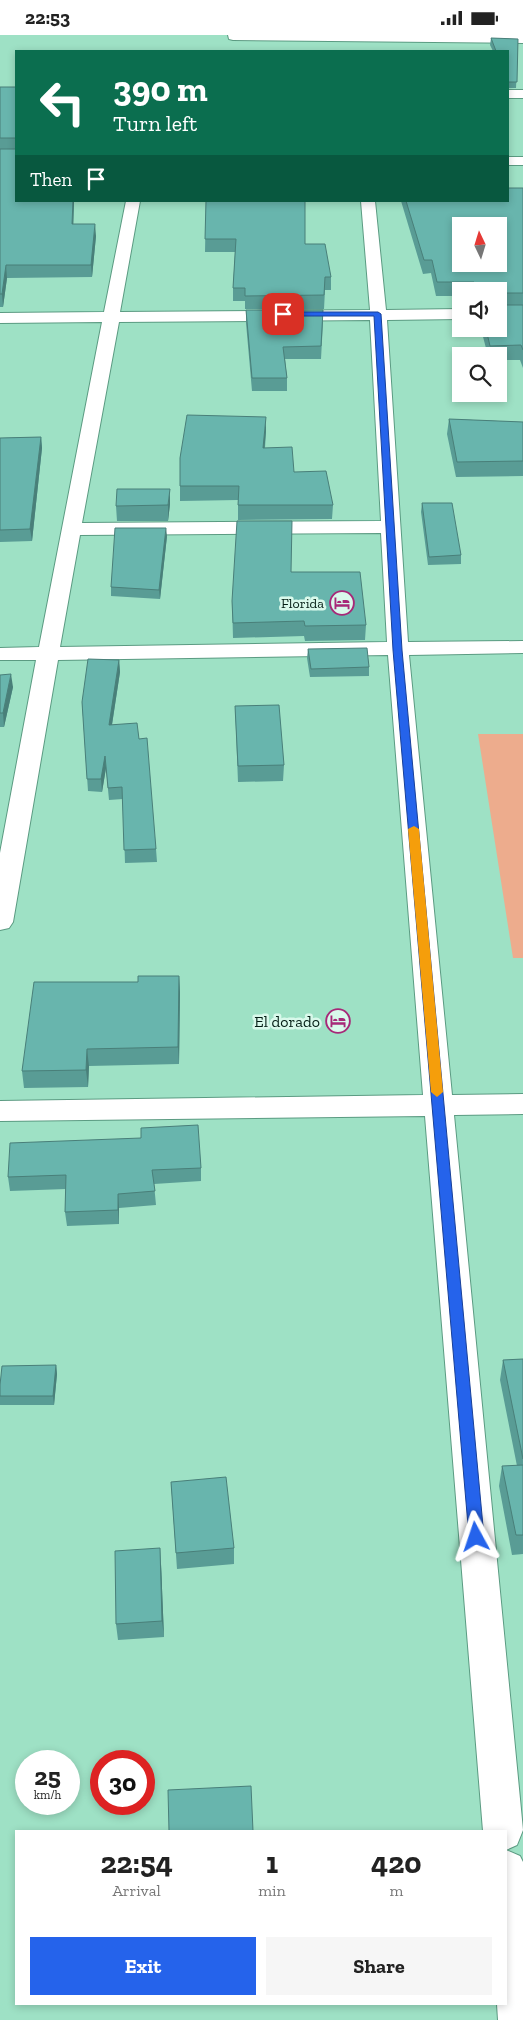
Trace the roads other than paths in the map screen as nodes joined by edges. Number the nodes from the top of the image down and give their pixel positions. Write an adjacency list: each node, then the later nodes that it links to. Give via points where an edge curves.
1 (233, 35): 2 (street); 3 (street)
2 (523, 39)
3 (230, 50)
4 (509, 94): 5 (street)
5 (523, 94)
6 (509, 161): 7 (street)
7 (523, 161)
8 (133, 202): 12 (street)
9 (368, 202): 11 (street)
10 (452, 313): 11 (street)
11 (378, 314): 12 (street); 14 (street)
12 (113, 315): 13 (street); 15 (street)
13 (0, 318)
14 (390, 527): 15 (street); 17 (street)
15 (71, 529): 18 (street)
16 (523, 647): 17 (street)
17 (398, 650): 18 (street); 22 (street)
18 (48, 653): 19 (street); 20 (street)
19 (0, 654)
20 (0, 921)
21 (523, 1104): 22 (street)
22 (438, 1105): 23 (street); 24 (street)
23 (0, 1111)
24 (503, 1830)
25 (507, 1881): 26 (street)
26 (520, 2020)

